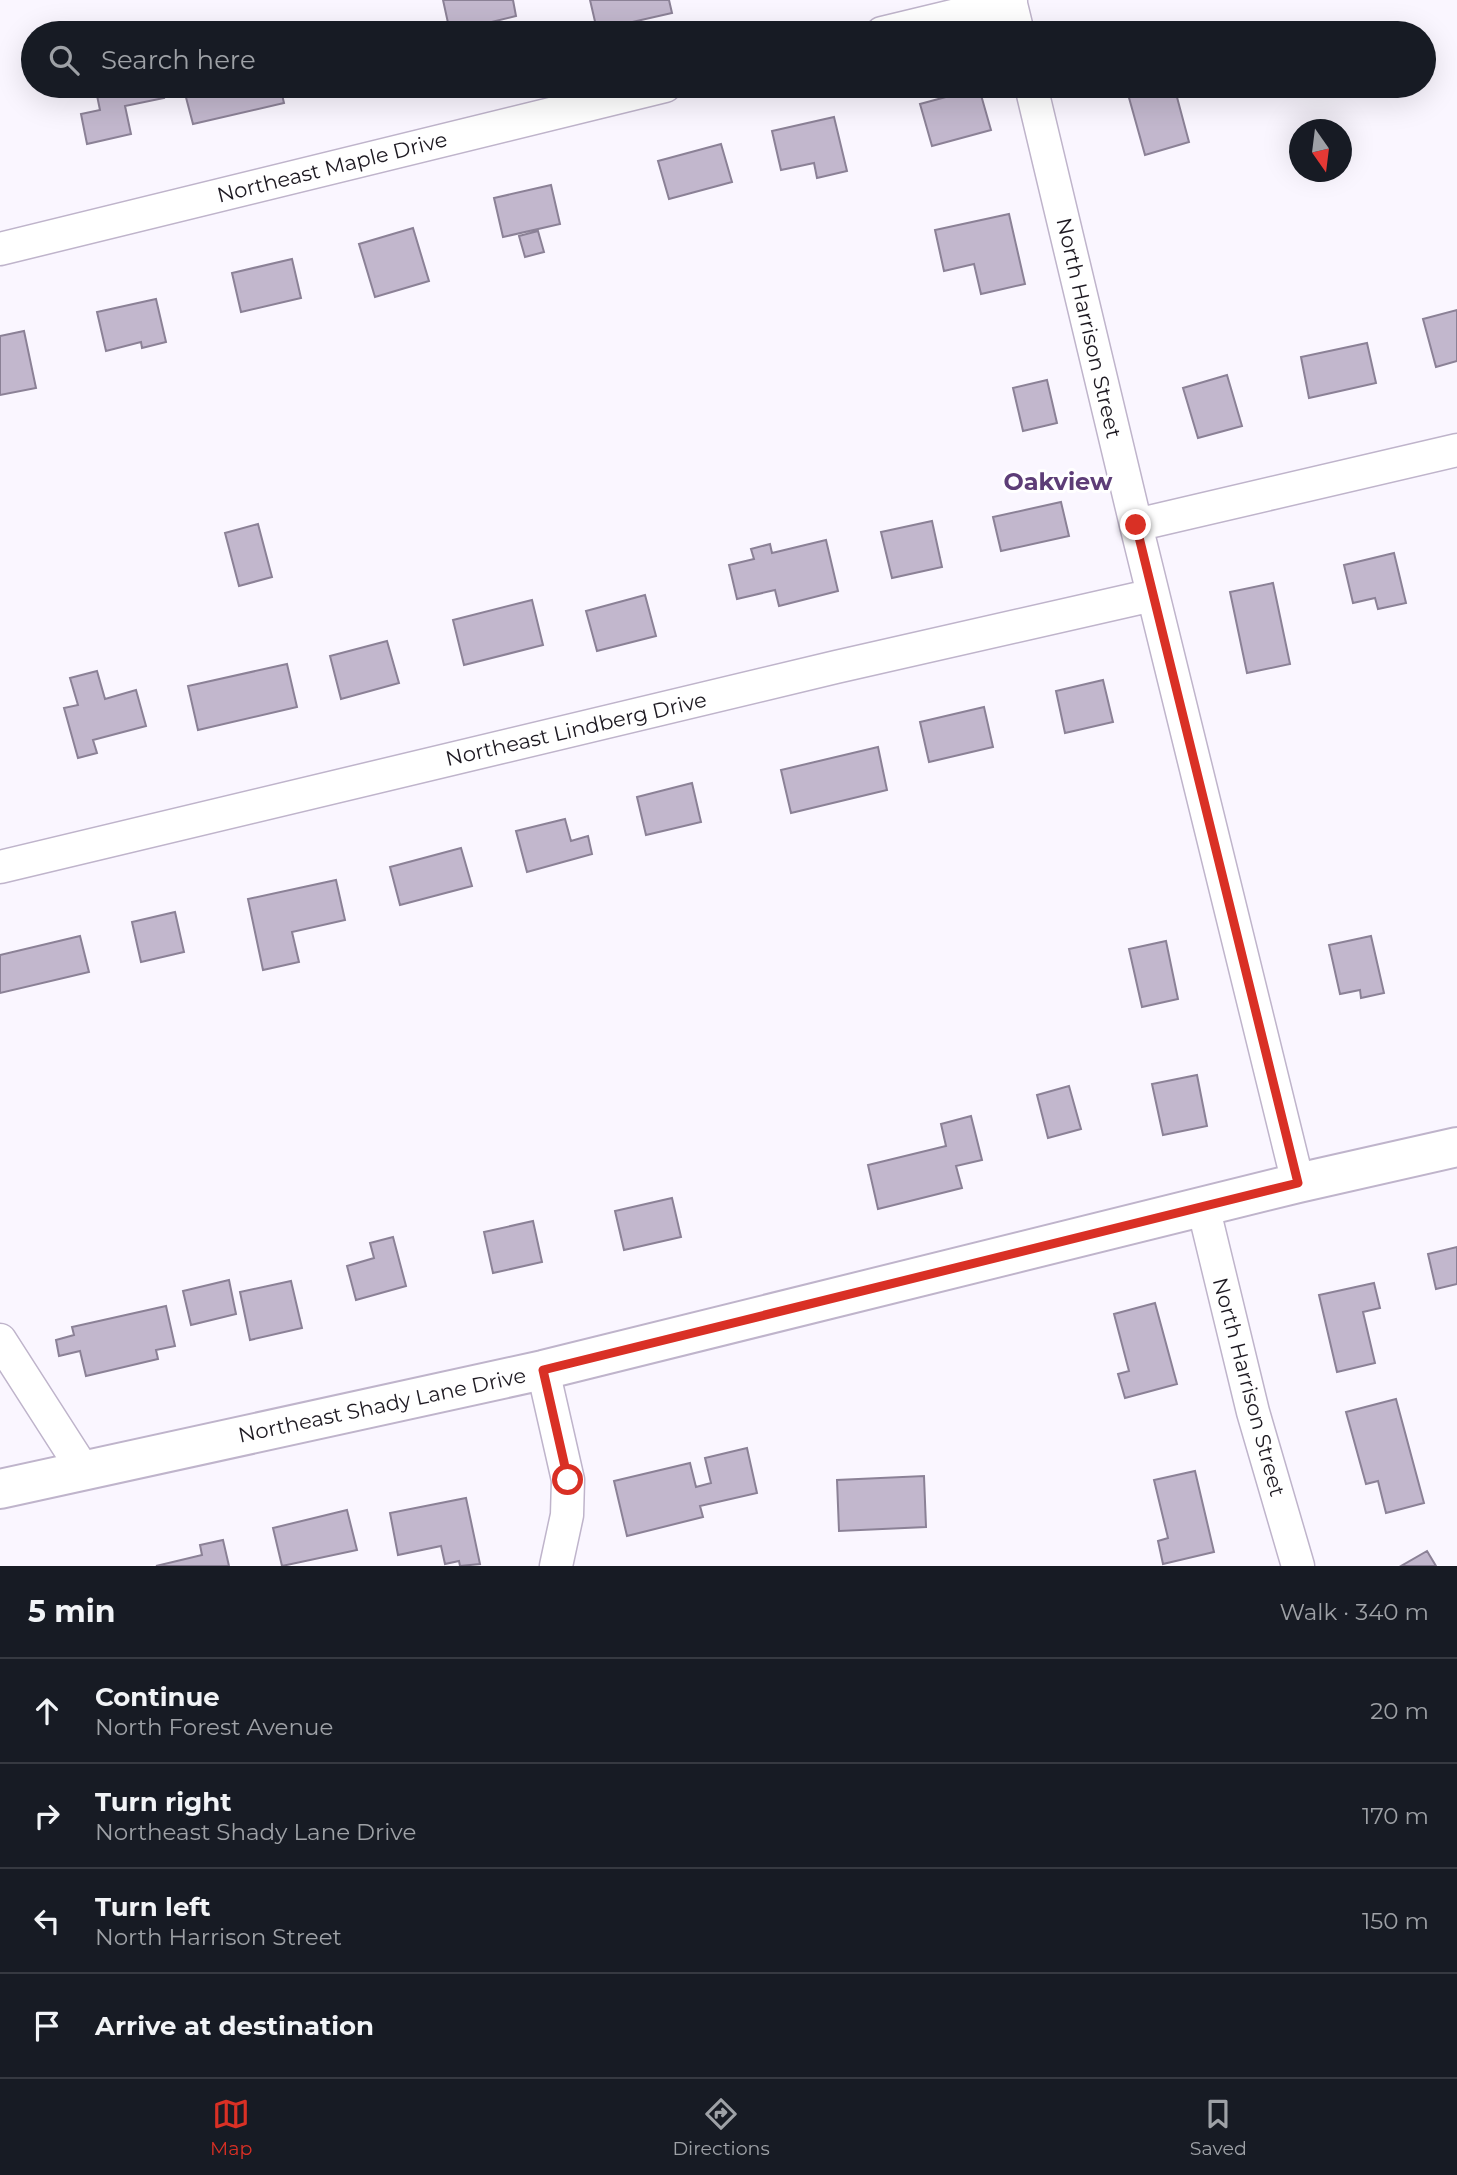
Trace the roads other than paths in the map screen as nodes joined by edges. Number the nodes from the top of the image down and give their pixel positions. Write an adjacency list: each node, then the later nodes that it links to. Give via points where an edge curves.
1 (1011, 1): 2 (street); 3 (street)
2 (930, 21)
3 (1015, 21)
4 (616, 98): 6 (street, Northeast Maple Drive)
5 (1034, 98): 8 (street, North Harrison Street)
6 (0, 249)
7 (1457, 450): 8 (street)
8 (1136, 525): 9 (street, North Harrison Street)
9 (1153, 595): 10 (street, Northeast Lindberg Drive); 12 (street, North Harrison Street)
10 (0, 867)
11 (1457, 1147): 12 (street, Northeast Shady Lane Drive)
12 (1298, 1183): 13 (street, Northeast Shady Lane Drive)
13 (1203, 1206): 15 (street, Northeast Shady Lane Drive); 19 (street, North Harrison Street, via 1253,1412)
14 (0, 1340): 16 (street)
15 (543, 1370): 16 (street, Northeast Shady Lane Drive); 18 (street, via 568,1480 567,1515)
16 (84, 1471): 17 (street, Northeast Shady Lane Drive)
17 (0, 1489)
18 (556, 1566)
19 (1298, 1566)

